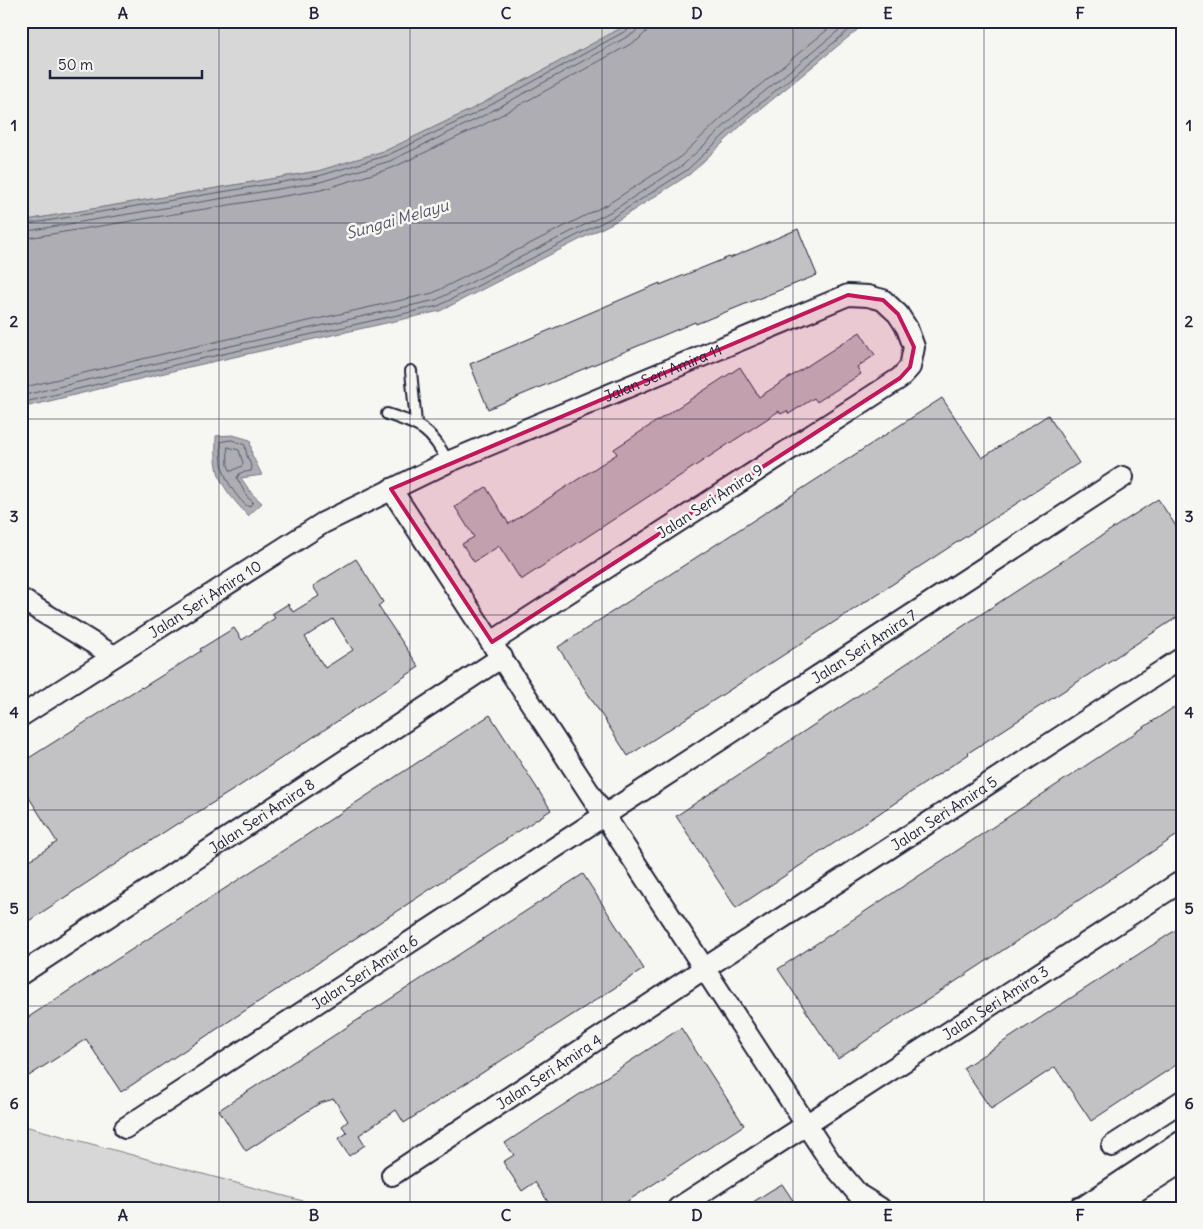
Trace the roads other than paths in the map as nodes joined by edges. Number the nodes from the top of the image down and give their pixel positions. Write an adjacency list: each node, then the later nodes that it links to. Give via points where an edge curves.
1 (914, 347): 5 (street, Jalan Seri Amira 11, via 898,314 883,300 848,295); 9 (street, Jalan Seri Amira 9, via 910,367 900,378)
2 (411, 371): 4 (lane)
3 (387, 414): 4 (lane)
4 (416, 423): 5 (lane, via 440,446)
5 (448, 462): 7 (street, Jalan Seri Amira 11)
6 (1124, 477): 13 (street, Jalan Seri Amira 7)
7 (391, 489): 9 (street); 10 (street, Jalan Seri Amira 10, via 323,524)
8 (21, 599): 10 (street)
9 (497, 650): 13 (street); 16 (street, Jalan Seri Amira 8)
10 (114, 656): 12 (street, Jalan Seri Amira 10)
11 (1182, 658): 15 (street, Jalan Seri Amira 5)
12 (21, 716)
13 (605, 815): 15 (street); 19 (street, Jalan Seri Amira 6)
14 (1182, 881): 18 (street, Jalan Seri Amira 3)
15 (705, 968): 18 (street); 23 (street, Jalan Seri Amira 4)
16 (21, 974)
17 (1182, 1101): 21 (street)
18 (808, 1124): 24 (street, Jalan Seri Amira 3); 25 (street, via 830,1161 859,1195)
19 (126, 1128)
20 (1182, 1141): 26 (street)
21 (1112, 1146)
22 (1182, 1162): 27 (street)
23 (392, 1175)
24 (678, 1208)
25 (880, 1208)
26 (1079, 1208)
27 (1110, 1208)

